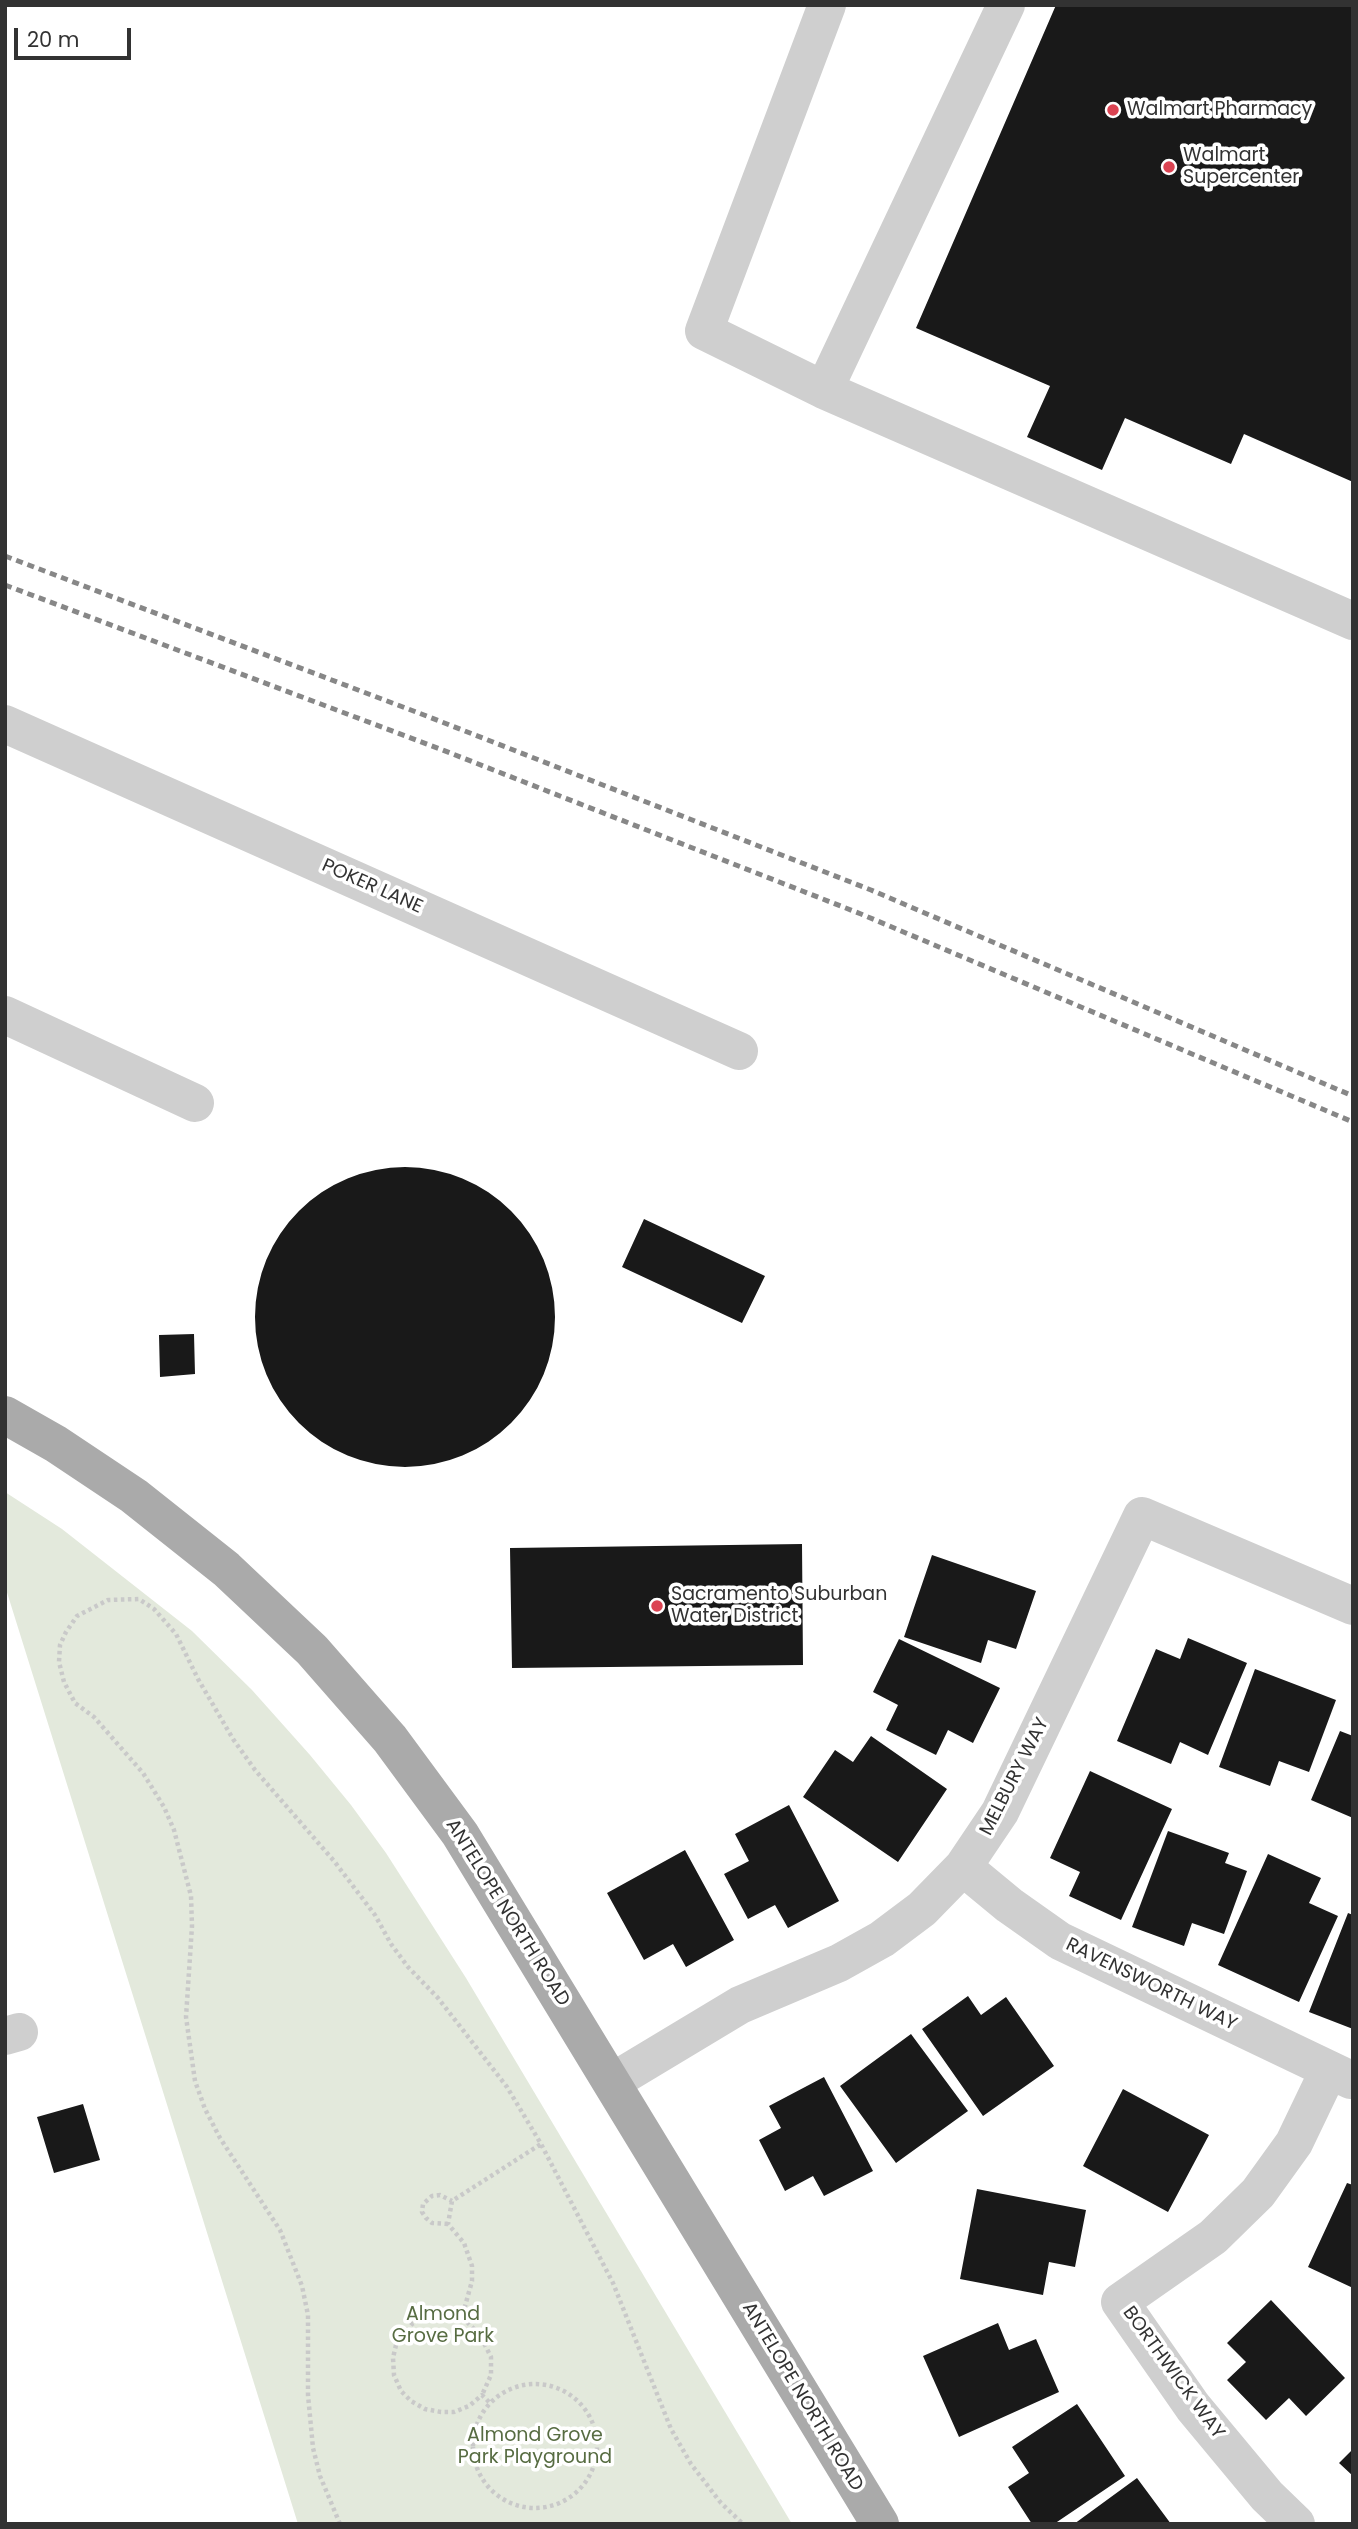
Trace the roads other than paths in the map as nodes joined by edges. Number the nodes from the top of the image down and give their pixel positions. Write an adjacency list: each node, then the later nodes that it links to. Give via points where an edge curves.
1 (827, 5): 3 (street, via 704,331)
2 (1006, 5): 3 (street)
3 (824, 390): 4 (street)
4 (1353, 621)
5 (5, 724): 7 (street, POKER LANE)
6 (5, 1015): 8 (street)
7 (739, 1051)
8 (195, 1103)
9 (5, 1415): 13 (main road, ANTELOPE NORTH ROAD, via 134,1496 226,1569 312,1650 390,1739 460,1833)
10 (1353, 1606): 11 (street, MELBURY WAY, via 1142,1516 1000,1812)
11 (963, 1867): 12 (street, RAVENSWORTH WAY, via 1060,1941); 13 (street, MELBURY WAY, via 922,1909 882,1939 839,1963 740,2005)
12 (1341, 2076): 15 (street, BORTHWICK WAY, via 1258,2193 1213,2236 1120,2302 1193,2407)
13 (612, 2082): 14 (main road, ANTELOPE NORTH ROAD)
14 (880, 2524)
15 (1296, 2524)

